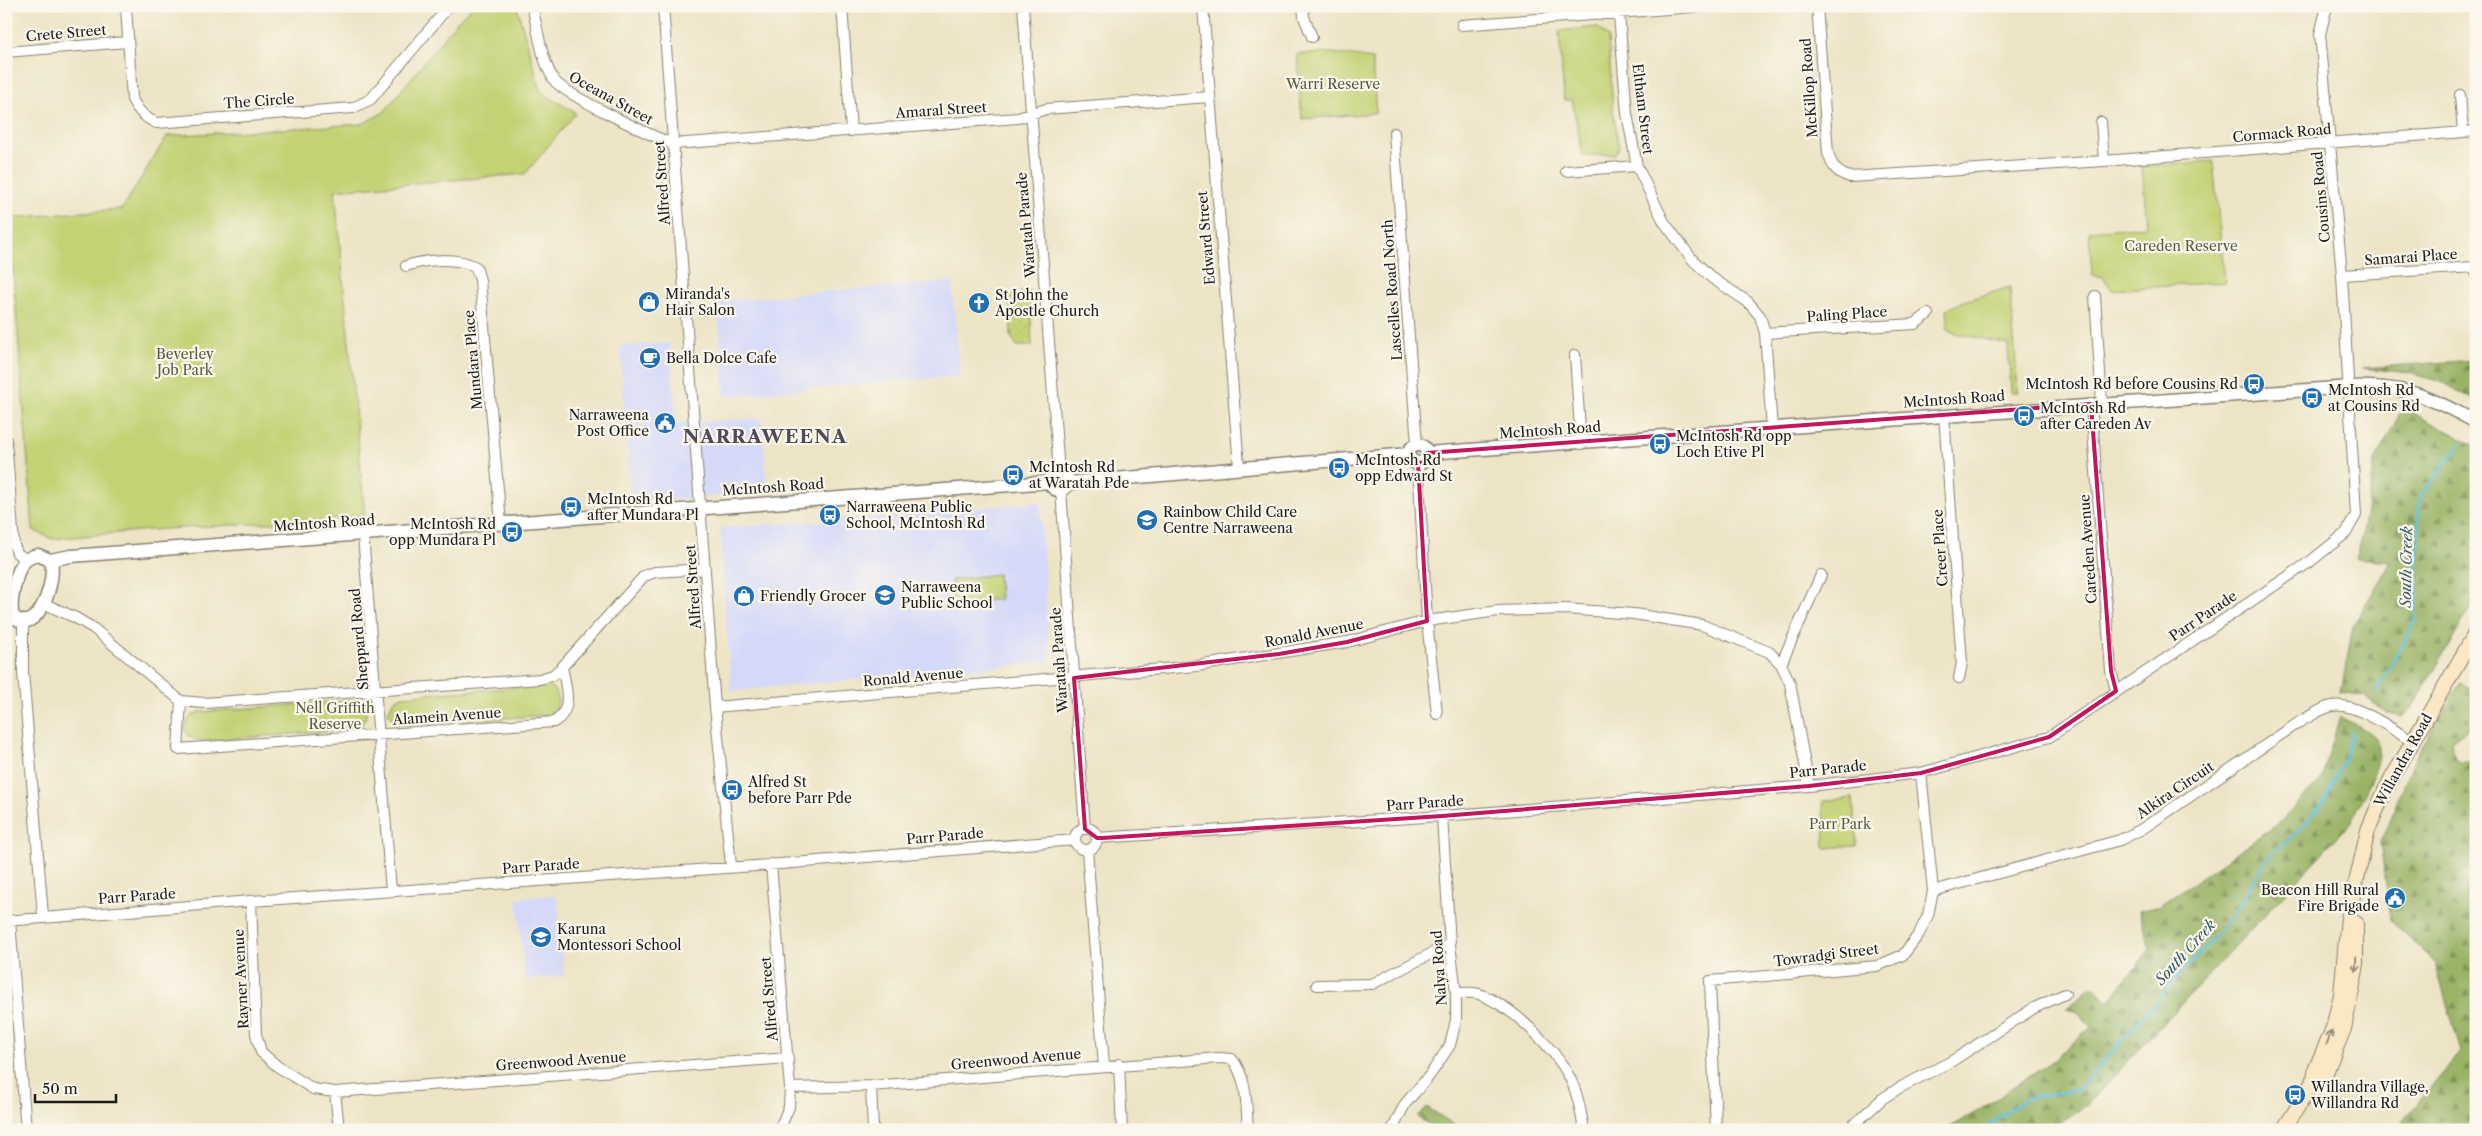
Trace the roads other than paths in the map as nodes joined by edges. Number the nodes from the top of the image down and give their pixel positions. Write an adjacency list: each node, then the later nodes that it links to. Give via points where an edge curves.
1 (126, 6): 15 (street, The Circle)
2 (532, 6): 26 (street, Oceana Street, via 548,70 558,86 650,136)
3 (663, 6): 26 (street, Alfred Street)
4 (842, 6): 21 (street)
5 (1023, 6): 19 (street, Waratah Parade)
6 (1203, 6): 18 (street, Edward Street)
7 (1303, 6): 14 (street)
8 (1706, 6): 12 (street)
9 (1817, 6): 29 (street, McKillop Road, via 1828,153)
10 (2326, 6): 25 (street, Cousins Road, via 2320,34)
11 (447, 7): 15 (street, The Circle, via 371,99 353,108 156,123 137,109 132,99)
12 (1619, 14): 13 (street); 28 (street, Eltham Street, via 1627,114)
13 (1462, 25)
14 (1312, 37)
15 (127, 42): 16 (street, Crete Street)
16 (6, 52)
17 (2460, 95): 23 (street)
18 (1209, 97): 19 (street, Amaral Street, via 1046,109); 47 (street, Edward Street)
19 (1031, 114): 21 (street, Amaral Street, via 1018,118); 48 (street, Waratah Parade)
20 (2101, 122): 27 (street)
21 (851, 130): 26 (street, Amaral Street)
22 (2476, 131): 23 (street, Cormack Road)
23 (2464, 132): 25 (street, Cormack Road)
24 (1394, 133): 45 (street, Lascelles Road North)
25 (2330, 143): 27 (street, Cormack Road); 33 (street, Cousins Road)
26 (673, 144): 51 (street, Alfred Street)
27 (2104, 161): 29 (street, Cormack Road, via 1850,177)
28 (1637, 166): 30 (street); 36 (street, Eltham Street, via 1672,234 1702,269 1755,308)
29 (1832, 167)
30 (1566, 171)
31 (406, 266): 52 (street, Mundara Place, via 423,260 468,263 476,268 480,280)
32 (2476, 273): 33 (street, Samarai Place, via 2475,267)
33 (2342, 275): 38 (street, Cousins Road)
34 (2094, 296): 39 (street, Careden Avenue)
35 (1928, 314): 36 (street, Paling Place, via 1915,324)
36 (1765, 333): 42 (street, Eltham Street)
37 (1575, 354): 44 (street)
38 (2350, 386): 39 (street, McIntosh Road); 41 (street, McIntosh Road, via 2407,390); 68 (street, Parr Parade, via 2356,515 2346,533)
39 (2097, 404): 40 (street, McIntosh Road); 68 (street, Careden Avenue, via 2111,671)
40 (1944, 415): 42 (street, McIntosh Road); 66 (street, Creer Place, via 1962,663)
41 (2476, 422)
42 (1772, 429): 44 (street, McIntosh Road)
43 (6, 440): 54 (street, via 14,545 17,553)
44 (1581, 444): 46 (street, McIntosh Road)
45 (1413, 450): 46 (street, via 1425,448); 47 (street)
46 (1423, 458): 61 (street)
47 (1239, 467): 50 (street)
48 (1059, 472): 49 (street, via 1053,474); 50 (street, via 1066,475)
49 (1050, 482): 50 (street, via 1054,489); 51 (street, McIntosh Road)
50 (1065, 487): 65 (street, Waratah Parade)
51 (701, 508): 52 (street, McIntosh Road); 56 (street, Alfred Street)
52 (501, 524): 53 (street, McIntosh Road)
53 (363, 535): 55 (street, McIntosh Road); 67 (street, Sheppard Road)
54 (26, 560): 55 (street, McIntosh Road, via 38,555); 59 (street, via 21,566)
55 (50, 560): 58 (street, via 54,573)
56 (705, 569): 64 (street, via 655,572 644,576); 70 (street, Alfred Street)
57 (1821, 574): 63 (street)
58 (43, 604): 60 (street, via 34,619); 69 (street, via 93,628)
59 (9, 612): 60 (street)
60 (22, 621): 86 (street, via 23,672)
61 (1427, 621): 63 (street, Ronald Avenue, via 1498,611 1565,609 1634,614 1702,625 1769,652); 65 (street, Ronald Avenue, via 1347,642 1279,654); 71 (street)
62 (2476, 632): 73 (main road, Willandra Road)
63 (1781, 664): 75 (street, Ronald Avenue, via 1790,683)
64 (562, 667): 67 (street, via 540,679); 72 (street, Alamein Avenue, via 567,708 564,716 554,722)
65 (1074, 678): 70 (street, Ronald Avenue); 77 (street, Waratah Parade)
66 (1959, 678)
67 (377, 691): 69 (street, via 204,703); 72 (street, Sheppard Road)
68 (2116, 691): 74 (street, Parr Parade, via 2049,737)
69 (181, 701): 72 (street, Alamein Avenue, via 178,749)
70 (715, 707): 82 (street, Alfred Street)
71 (1437, 714)
72 (380, 734): 83 (street, Sheppard Road)
73 (2412, 742): 84 (street, Alkira Circuit, via 2358,710 2340,705 2325,708 2142,829 2120,840); 108 (main road, Willandra Road, via 2375,811 2366,839 2354,898 2356,960 2352,1000 2344,1029 2326,1072 2313,1083)
74 (1921, 773): 75 (street, Parr Parade); 84 (street, Towradgi Street)
75 (1809, 786): 76 (street, Parr Parade)
76 (1442, 816): 78 (street, Parr Parade); 88 (street, Nalya Road)
77 (1085, 828): 78 (street, via 1093,831); 79 (street, via 1078,832)
78 (1097, 838): 80 (street, via 1095,846)
79 (1075, 840): 80 (street, via 1078,847); 81 (street, Parr Parade)
80 (1087, 850): 94 (street)
81 (771, 864): 82 (street, Parr Parade); 92 (street, Alfred Street)
82 (731, 866): 83 (street, Parr Parade)
83 (391, 891): 85 (street, Parr Parade)
84 (1933, 891): 106 (street, Towradgi Street, via 1928,915 1919,934 1903,955 1877,966 1710,982)
85 (251, 900): 86 (street, Parr Parade); 97 (street, Rayner Avenue, via 256,1034 261,1052 313,1089)
86 (43, 916): 87 (street, Parr Parade)
87 (8, 921): 98 (street)
88 (1450, 944): 89 (street, via 1372,984); 90 (street, Nalya Road)
89 (1317, 985)
90 (1456, 993): 104 (street, Nalya Road, via 1456,1020 1450,1045 1405,1104); 105 (street, via 1477,993 1502,1006 1551,1049 1570,1079)
91 (2064, 994): 107 (street, via 2034,1008 1952,1061 1899,1088)
92 (788, 1058): 96 (street, Alfred Street); 97 (street, Greenwood Avenue)
93 (1119, 1064): 94 (street, Greenwood Avenue); 102 (street); 103 (street, Greenwood Avenue, via 1232,1059 1245,1086)
94 (1104, 1066): 95 (street, Greenwood Avenue)
95 (871, 1086): 96 (street, Greenwood Avenue); 101 (street)
96 (790, 1088): 100 (street, Alfred Street, via 789,1106)
97 (335, 1092): 99 (street)
98 (26, 1130)
99 (339, 1130)
100 (779, 1130)
101 (873, 1130)
102 (1122, 1130)
103 (1248, 1130)
104 (1392, 1130)
105 (1584, 1130)
106 (1716, 1130)
107 (1848, 1130)
108 (2283, 1130)

